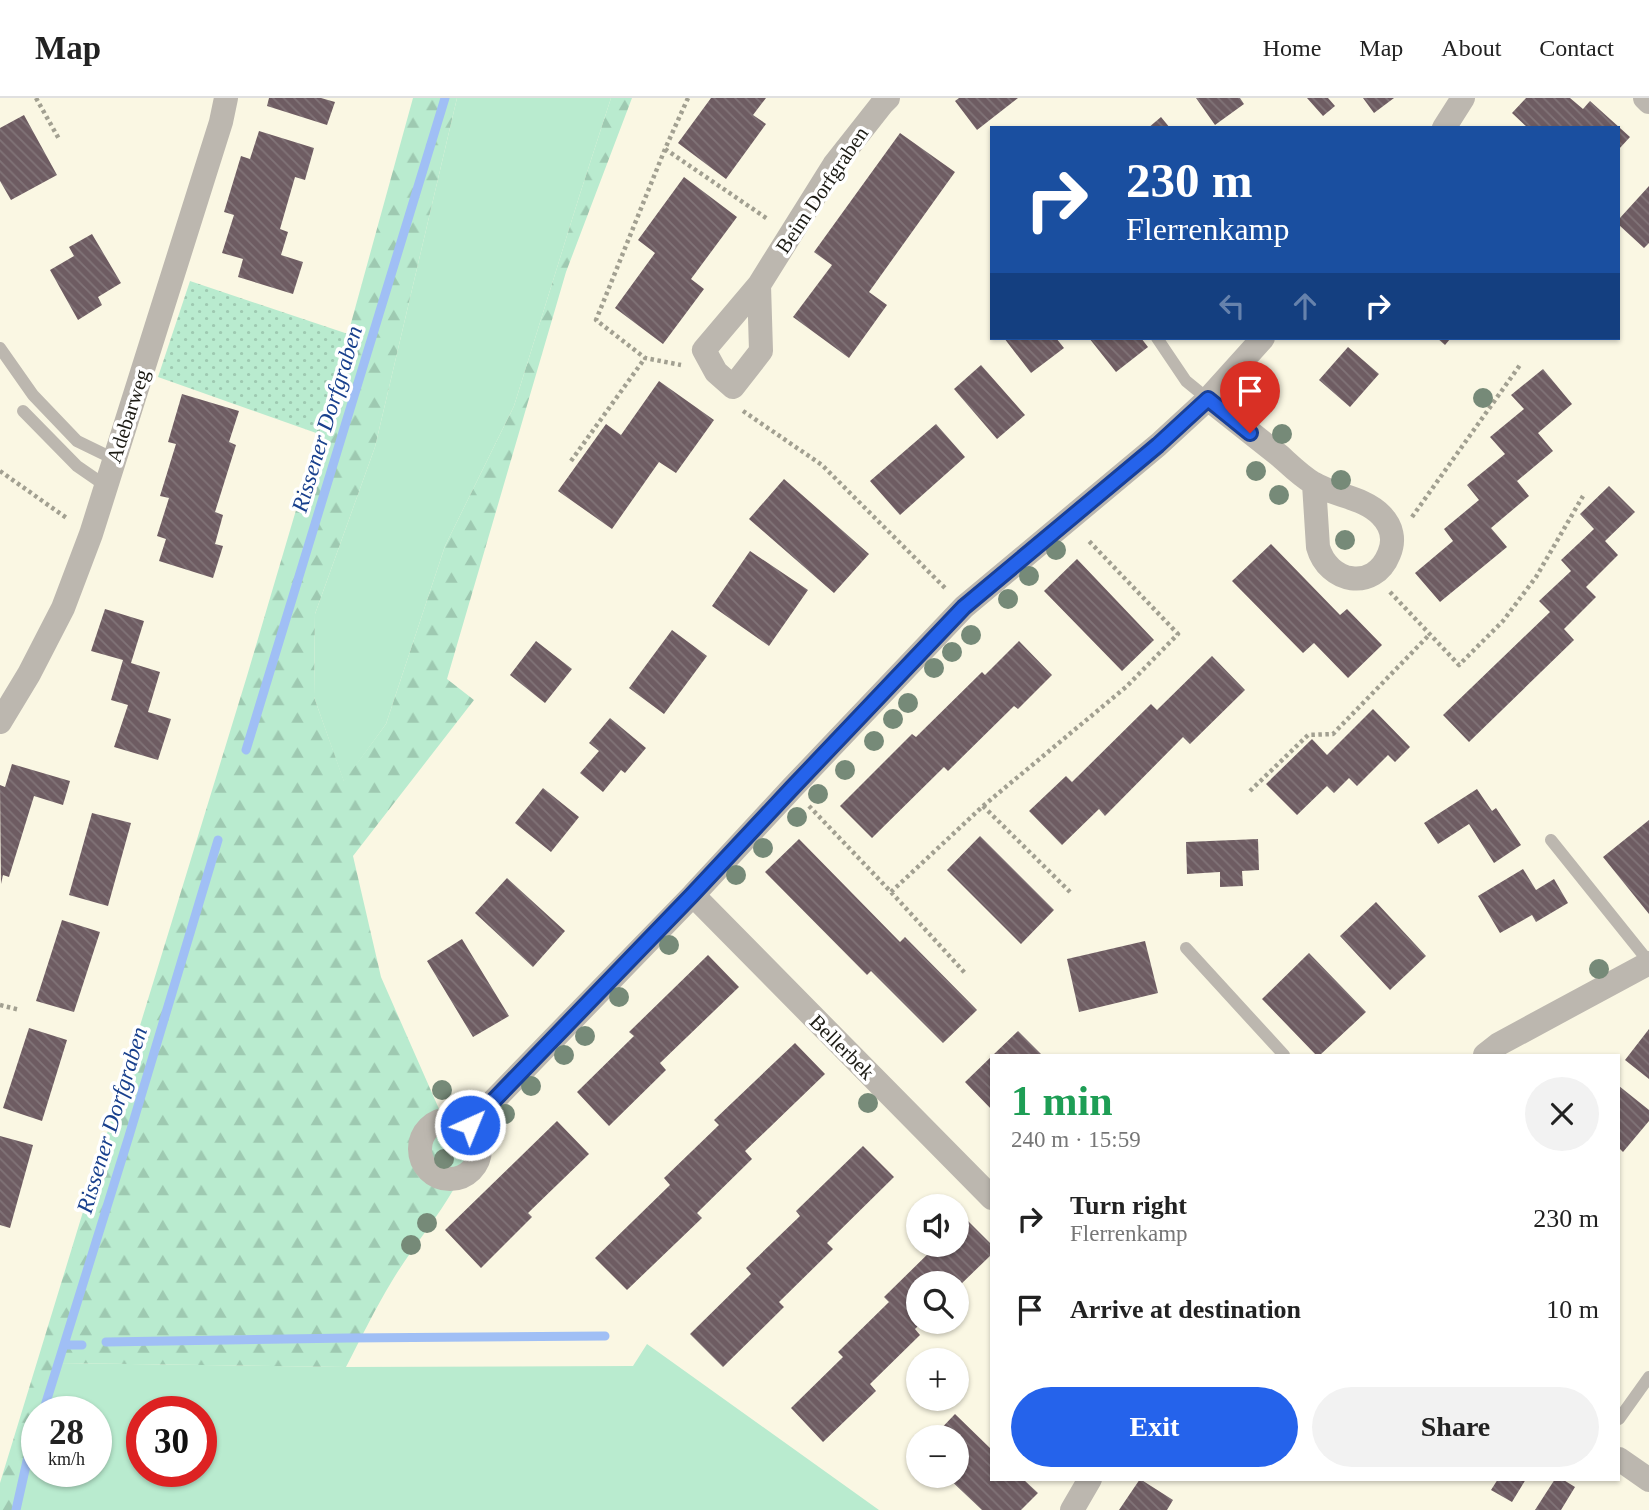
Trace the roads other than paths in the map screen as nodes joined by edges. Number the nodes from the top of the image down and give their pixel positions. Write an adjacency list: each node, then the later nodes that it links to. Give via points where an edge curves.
1 (226, 98): 13 (street, Adebarweg)
2 (888, 98): 7 (street, Beim Dorfgraben, via 834,165)
3 (1464, 98): 6 (street)
4 (1645, 98): 5 (street)
5 (1649, 102)
6 (1445, 126)
7 (759, 285): 7 (street, Beim Dorfgraben, via 761,351 724,380 704,350)
8 (1158, 340): 11 (lane, via 1186,381)
9 (1261, 340): 11 (street)
10 (0, 348): 13 (lane, via 33,395 77,441)
11 (1208, 399): 14 (street); 18 (street, via 964,607)
12 (23, 411): 15 (lane, via 76,466)
13 (114, 459): 15 (street, Adebarweg)
14 (1314, 484): 14 (street, via 1321,557 1342,576 1372,574 1392,546 1387,521 1368,506)
15 (106, 486): 16 (street, Adebarweg, via 63,608)
16 (0, 722)
17 (1550, 840): 20 (lane)
18 (692, 895): 23 (street); 24 (street, Bellerbek)
19 (1186, 948): 21 (lane)
20 (1649, 962): 22 (street)
21 (1283, 1054)
22 (1486, 1054)
23 (470, 1125)
24 (990, 1196)
25 (1649, 1377): 26 (lane)
26 (1620, 1418)
27 (1620, 1460): 28 (street)
28 (1649, 1479)
29 (1089, 1481): 30 (street)
30 (1072, 1510)

